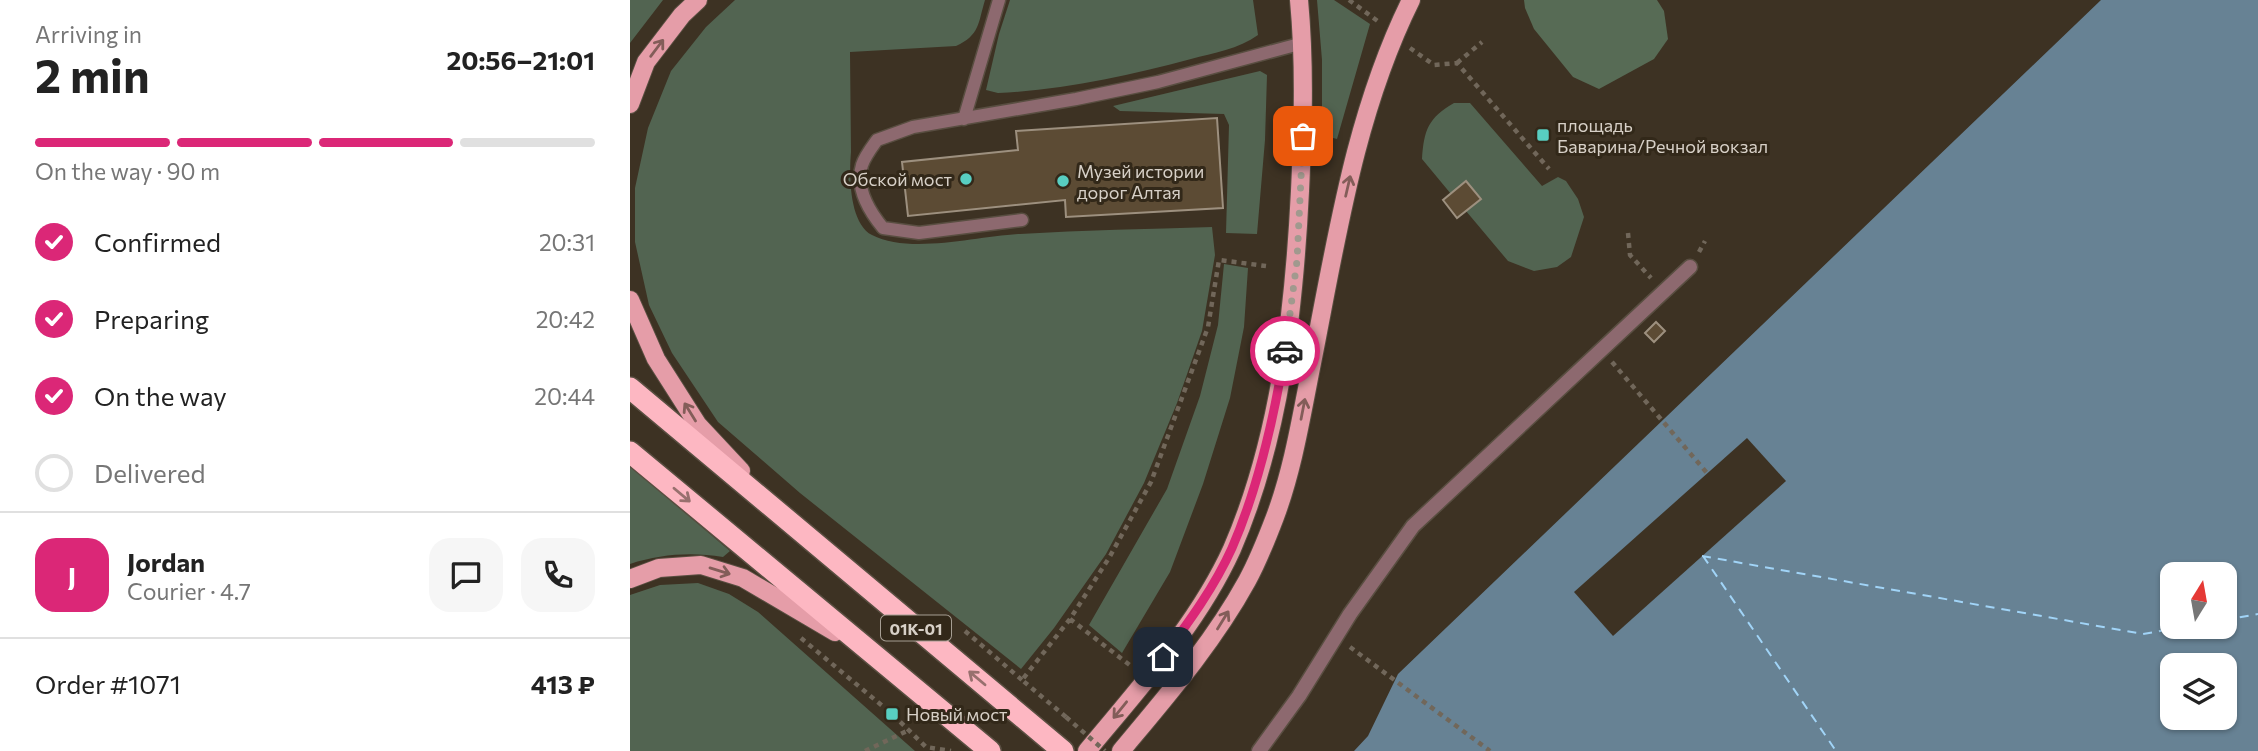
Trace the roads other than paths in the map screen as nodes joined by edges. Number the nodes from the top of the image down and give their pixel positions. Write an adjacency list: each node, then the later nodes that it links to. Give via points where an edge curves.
1 (698, 0): 6 (main road, one-way to 1, via 646,62)
2 (999, 0): 7 (lane)
3 (1299, 0): 5 (main road)
4 (1411, 0): 19 (main road, one-way to 4, via 1218,629 1248,579 1275,516 1293,461 1365,114)
5 (1303, 43): 7 (lane, via 1158,82); 18 (main road, one-way to 18, via 1303,136 1291,320 1275,411 1252,491 1231,550 1195,614)
6 (630, 104)
7 (964, 119): 8 (lane, via 913,127 877,140 862,165 867,208 883,228 919,233)
8 (1023, 220)
9 (1690, 267): 20 (street, via 1413,526)
10 (630, 300): 13 (main road, one-way to 10, via 698,425 656,359)
11 (630, 388): 13 (highway, 01К-01)
12 (630, 452): 15 (highway, 01К-01, one-way to 15)
13 (784, 517): 16 (highway, 01К-01, one-way to 13)
14 (630, 579): 15 (main road, one-way to 15, via 659,568 701,565 743,578)
15 (871, 652): 17 (highway, 01К-01)
16 (1056, 744)
17 (990, 751)
18 (1087, 751)
19 (1121, 751)
20 (1259, 751)

